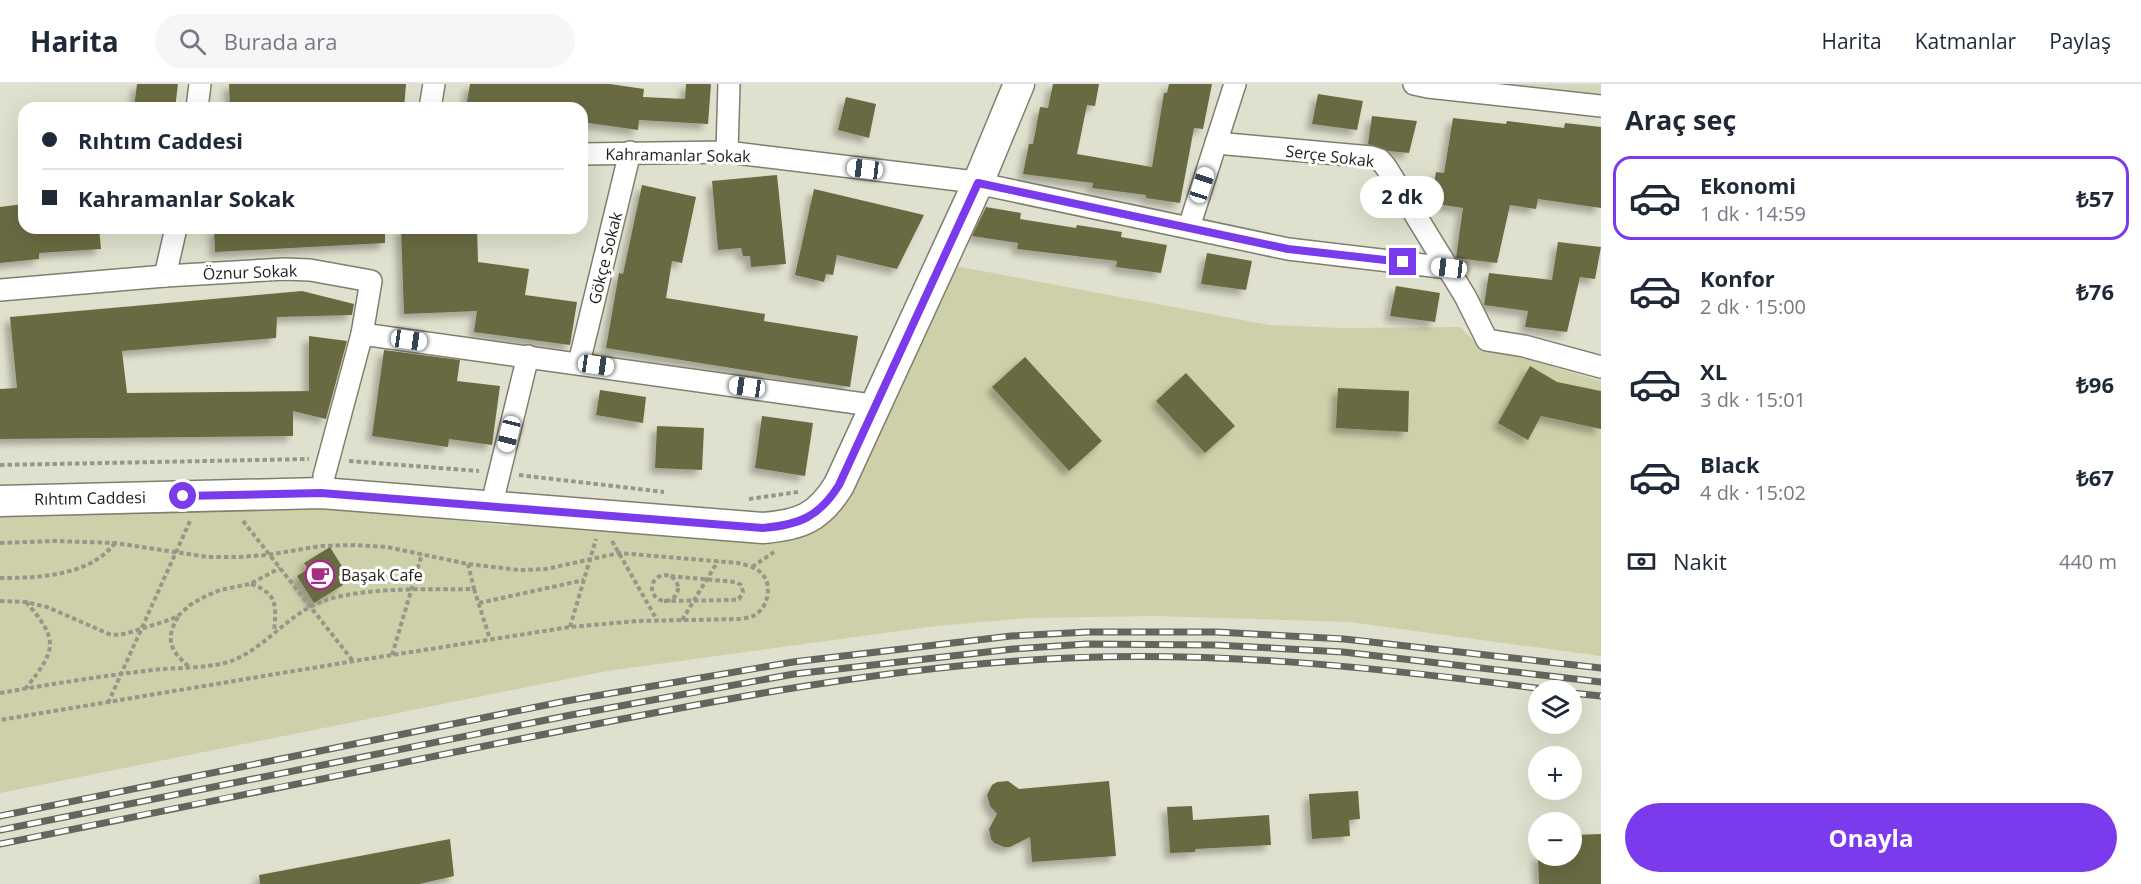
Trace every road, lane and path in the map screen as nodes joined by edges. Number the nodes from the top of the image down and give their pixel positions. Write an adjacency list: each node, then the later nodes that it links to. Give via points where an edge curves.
1 (200, 84): 8 (street)
2 (434, 84): 9 (street)
3 (729, 84): 13 (street)
4 (1008, 84): 15 (main road, Rıhtım Caddesi)
5 (1019, 84): 15 (main road, Rıhtım Caddesi)
6 (1235, 84): 11 (street)
7 (1423, 85): 10 (street)
8 (198, 102)
9 (431, 102)
10 (1601, 106)
11 (1216, 143): 16 (street); 18 (street, Serçe Sokak, via 1380,160)
12 (630, 152): 13 (street, Kahramanlar Sokak); 14 (street, Kahramanlar Sokak); 23 (street, Gökçe Sokak)
13 (727, 152): 15 (street, Kahramanlar Sokak)
14 (588, 154)
15 (972, 182): 16 (street, Kahramanlar Sokak); 25 (main road, Rıhtım Caddesi); 33 (main road, Rıhtım Caddesi, via 839,485 828,503 802,520 763,528 321,493)
16 (1189, 227): 18 (street, Kahramanlar Sokak, via 1288,249)
17 (175, 234): 19 (street)
18 (1449, 268): 24 (street, Serçe Sokak, via 1487,340)
19 (165, 276): 20 (street, Öznur Sokak); 21 (street, Öznur Sokak, via 284,269 371,281)
20 (0, 290)
21 (362, 334): 22 (street); 27 (street, Öznur Sokak)
22 (528, 356): 23 (street); 28 (street)
23 (579, 363): 25 (street)
24 (1601, 367)
25 (864, 404): 28 (main road, Rıhtım Caddesi, via 821,494 784,509 730,511)
26 (0, 465): 27 (path)
27 (327, 468): 28 (main road, Rıhtım Caddesi); 28 (path); 29 (main road, Rıhtım Caddesi, via 240,476)
28 (497, 482): 31 (path)
29 (0, 483)
30 (807, 490): 32 (path)
31 (665, 492)
32 (741, 499)
33 (0, 501)
34 (238, 514): 43 (path)
35 (192, 516): 40 (path)
36 (609, 536): 41 (path)
37 (596, 537): 44 (path)
38 (0, 543): 39 (path)
39 (115, 543): 40 (path); 49 (path, via 98,560 56,574)
40 (176, 551): 43 (path, via 208,557); 65 (path)
41 (619, 553): 44 (path); 45 (path); 63 (path)
42 (422, 554): 43 (path, via 355,545); 46 (path); 54 (path)
43 (270, 555): 47 (path)
44 (590, 558): 46 (path, via 546,569); 50 (path)
45 (718, 561): 51 (path); 62 (path, via 738,562 762,574 768,584 764,608 754,616 739,619)
46 (468, 564): 53 (path)
47 (280, 568): 52 (path); 60 (path)
48 (669, 576): 51 (path); 56 (path, via 678,589 672,599); 56 (path, via 656,579 652,586 653,595)
49 (0, 578)
50 (584, 580): 59 (path); 64 (path)
51 (706, 580): 57 (path); 57 (path, via 741,585 742,596)
52 (250, 584): 61 (path, via 220,590 190,605); 66 (path, via 269,593 274,600)
53 (474, 589): 54 (path); 59 (path)
54 (411, 591): 60 (path, via 341,596); 68 (path)
55 (0, 601): 58 (path)
56 (664, 601): 57 (path)
57 (693, 601): 62 (path)
58 (26, 602): 65 (path, via 56,610 109,633 119,635); 72 (path, via 49,631 50,648 42,668)
59 (479, 603): 67 (path)
60 (310, 606): 66 (path); 69 (path)
61 (178, 616): 65 (path); 70 (path, via 170,641)
62 (681, 620): 63 (path)
63 (658, 621): 64 (path)
64 (570, 627): 67 (path)
65 (141, 629): 71 (path)
66 (274, 632): 70 (path, via 234,660)
67 (490, 639): 68 (path)
68 (392, 655): 69 (path)
69 (354, 661): 74 (path)
70 (188, 666): 71 (path)
71 (121, 674): 72 (path); 74 (path)
72 (26, 689): 73 (path)
73 (0, 693)
74 (108, 703): 75 (path)
75 (0, 720)

